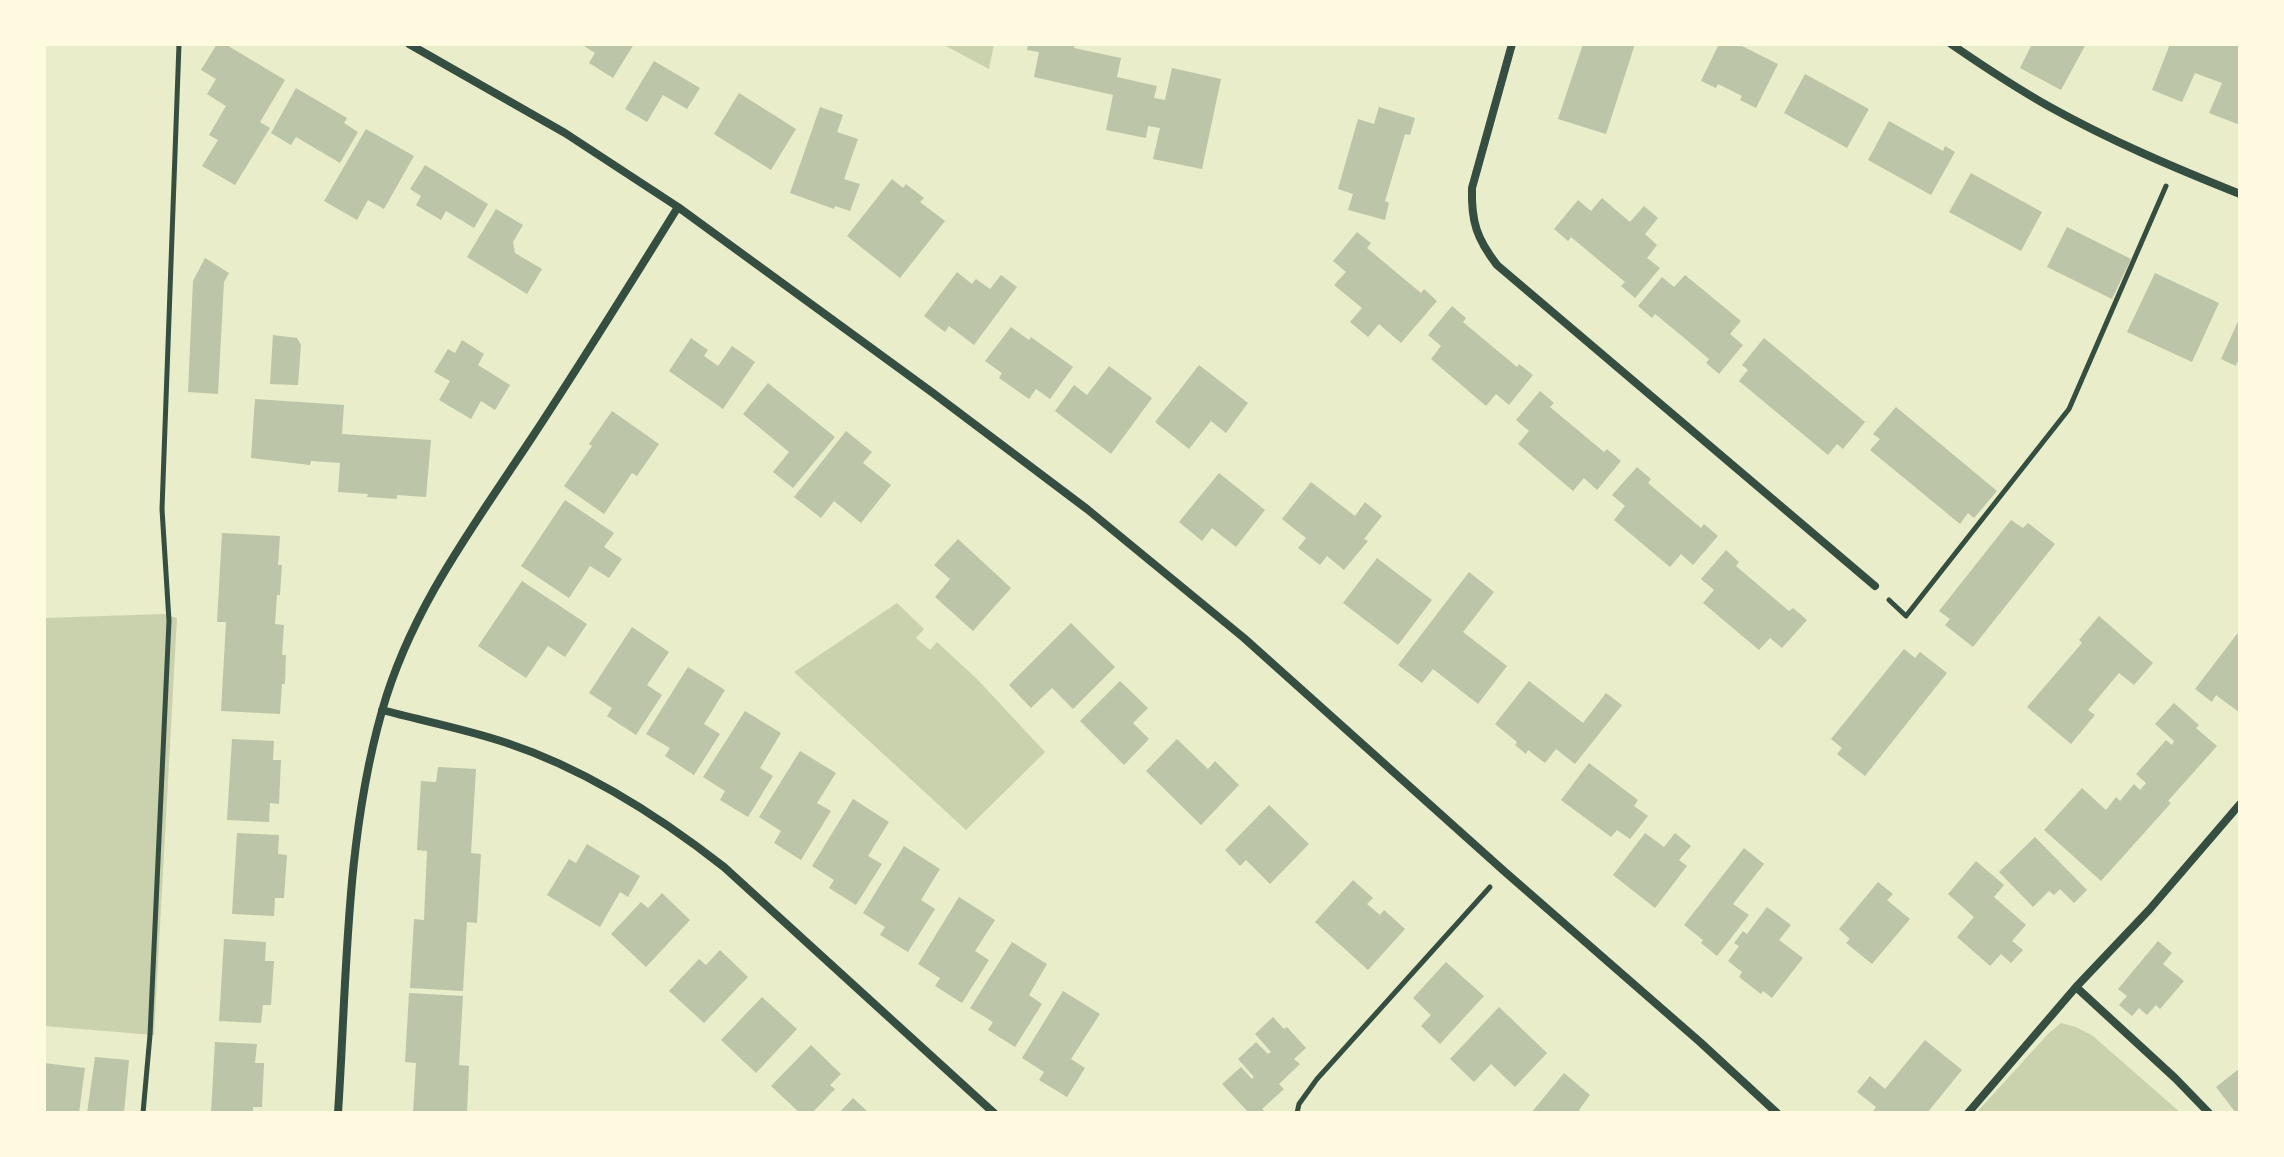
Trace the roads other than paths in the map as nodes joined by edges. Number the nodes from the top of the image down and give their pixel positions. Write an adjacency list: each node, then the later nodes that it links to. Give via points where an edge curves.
1 (409, 44): 5 (street, via 565,133)
2 (1512, 44): 6 (street, via 1472,188 1471,208 1486,251)
3 (1951, 44): 4 (street, via 2050,107)
4 (2240, 194)
5 (678, 207): 7 (street, via 435,585 402,651); 12 (street, via 1087,509 1244,638)
6 (1875, 586)
7 (382, 710): 10 (street, via 353,867); 11 (street, via 506,742 574,770 681,834)
8 (2240, 804): 9 (street)
9 (2076, 987): 13 (street); 14 (street)
10 (338, 1113)
11 (994, 1113)
12 (1777, 1113)
13 (1968, 1113)
14 (2209, 1113)

